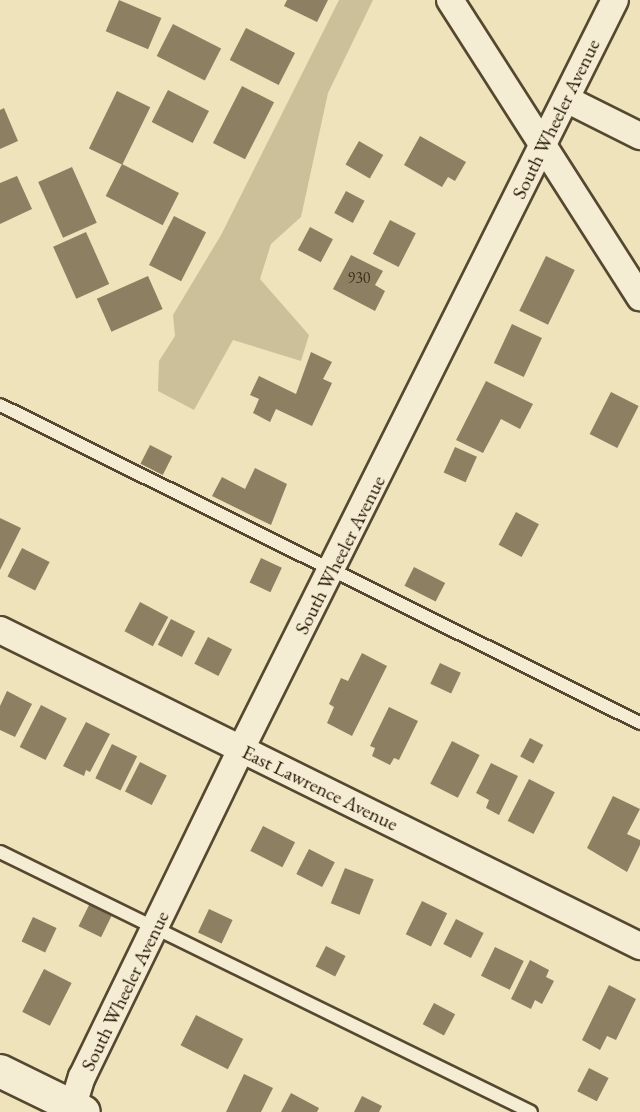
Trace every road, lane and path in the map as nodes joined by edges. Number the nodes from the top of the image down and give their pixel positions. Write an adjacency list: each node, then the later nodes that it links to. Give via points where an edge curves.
1 (450, 0): 5 (street)
2 (615, 0): 3 (street, South Wheeler Avenue)
3 (566, 99): 4 (street); 5 (street, South Wheeler Avenue)
4 (640, 136)
5 (544, 146): 6 (street); 8 (street, South Wheeler Avenue)
6 (640, 297)
7 (0, 405): 8 (lane)
8 (332, 570): 10 (lane); 11 (street, South Wheeler Avenue)
9 (0, 630): 11 (street, East Lawrence Avenue)
10 (640, 723)
11 (241, 749): 13 (street, South Wheeler Avenue); 14 (street, East Lawrence Avenue)
12 (0, 852): 13 (lane)
13 (156, 928): 16 (street, South Wheeler Avenue, via 82,1077); 17 (lane)
14 (640, 946)
15 (0, 1071): 16 (street)
16 (76, 1110)
17 (531, 1112)

